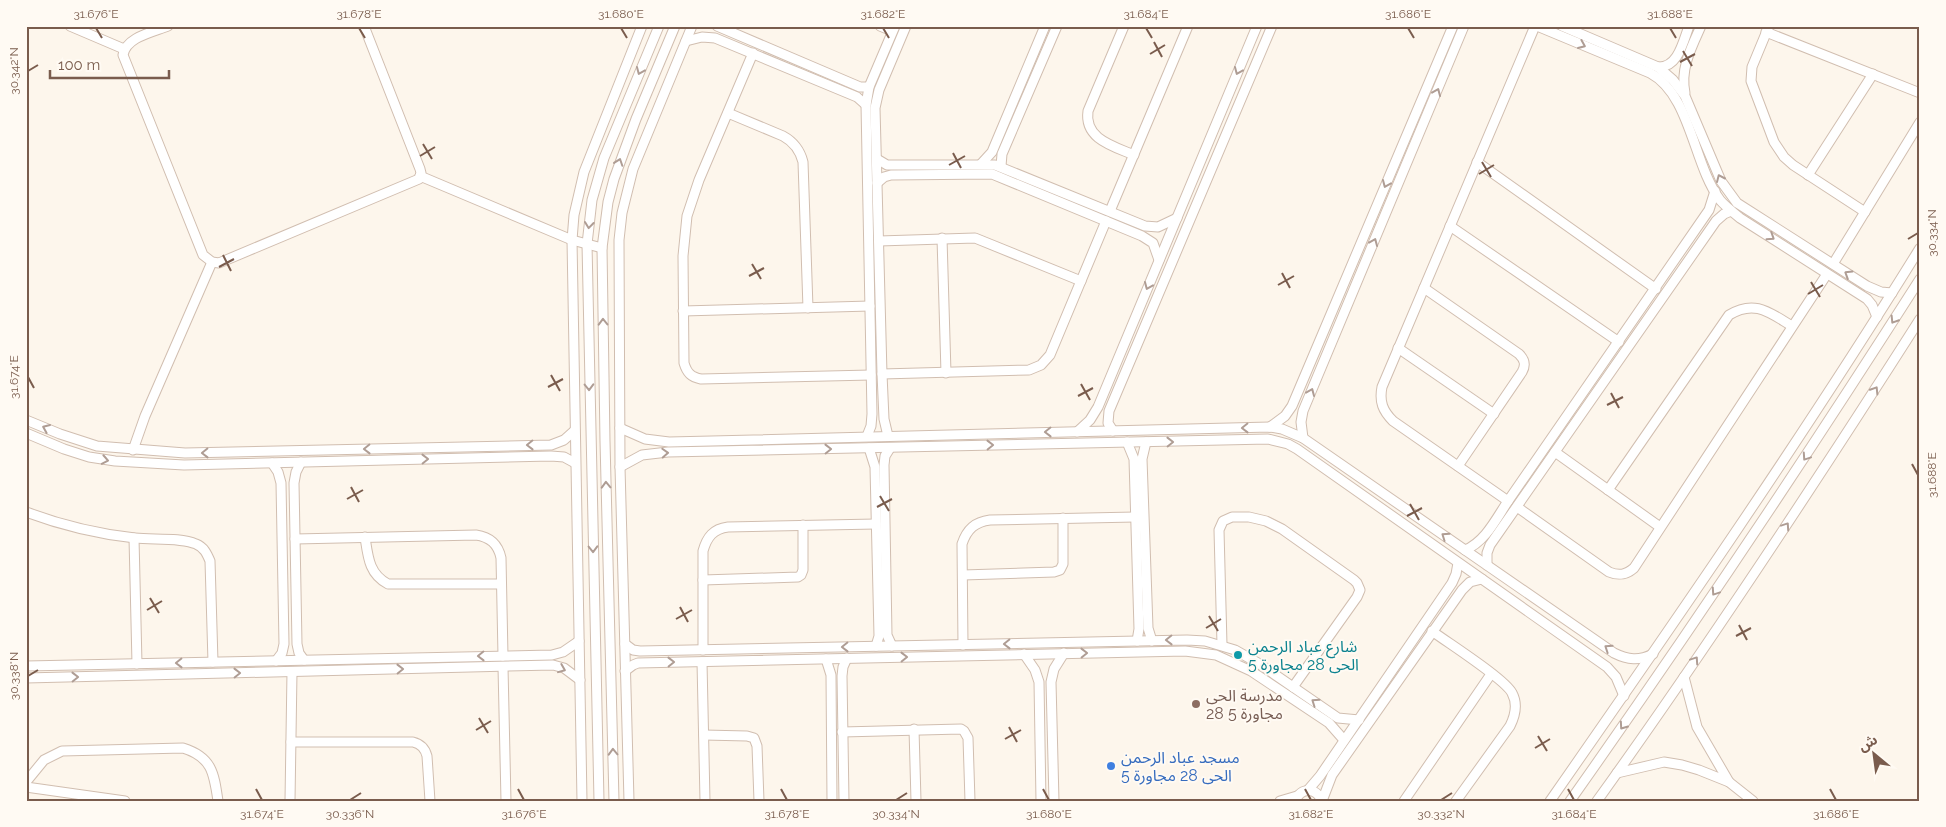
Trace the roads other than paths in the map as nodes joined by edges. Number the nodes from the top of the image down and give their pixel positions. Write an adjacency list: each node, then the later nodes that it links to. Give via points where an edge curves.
1 (70, 26): 26 (street)
2 (168, 26): 26 (street, via 132,41)
3 (364, 26): 47 (street)
4 (642, 26): 58 (street, via 584,172)
5 (659, 26): 60 (street, one-way to 60, via 604,158 592,200)
6 (675, 26): 61 (street, one-way to 6, via 614,178)
7 (692, 26): 25 (street)
8 (717, 26): 31 (street, via 860,87)
9 (880, 26): 23 (street)
10 (906, 26): 40 (street, via 877,96)
11 (1045, 26): 42 (street, via 992,152)
12 (1057, 26): 44 (street, via 1002,154)
13 (1124, 26): 39 (street, via 1087,117 1089,128 1097,138)
14 (1188, 26): 39 (street)
15 (1257, 26): 53 (street, one-way to 53)
16 (1272, 26): 92 (street, via 1109,411 1108,423)
17 (1452, 26): 43 (street)
18 (1464, 26): 45 (street, one-way to 18)
19 (1536, 26): 28 (street, one-way to 28); 41 (street)
20 (1562, 26): 28 (street)
21 (1689, 26): 29 (street, via 1675,60 1671,65)
22 (1701, 26): 33 (street, via 1683,70)
23 (893, 29): 31 (street)
24 (1768, 29): 30 (street); 46 (street, via 1752,67 1752,88 1777,148 1788,161)
25 (686, 41): 27 (street, via 711,37); 90 (street, via 633,169 622,213 619,248)
26 (124, 49): 64 (street, via 125,61 203,255)
27 (753, 54): 34 (street, via 857,98); 35 (street)
28 (1620, 56): 29 (street); 38 (street, via 1665,83 1676,99)
29 (1658, 68): 33 (street)
30 (1873, 74): 32 (street); 46 (street)
31 (869, 87): 34 (street)
32 (1920, 93)
33 (1685, 96): 37 (street)
34 (866, 105): 74 (street)
35 (728, 113): 75 (street, via 783,136 801,154); 76 (street, via 687,216)
36 (1920, 122): 52 (street)
37 (1706, 145): 38 (street); 55 (street, one-way to 37, via 1725,189)
38 (1697, 148): 49 (street)
39 (1134, 155): 50 (street)
40 (877, 159): 42 (street, via 886,165); 48 (street)
41 (1477, 162): 56 (street); 71 (street)
42 (981, 164): 44 (street)
43 (1394, 165): 45 (street); 89 (street, one-way to 89, via 1292,406)
44 (1001, 166): 50 (street)
45 (1404, 170): 98 (street, one-way to 45, via 1303,411)
46 (1808, 175): 52 (street)
47 (420, 176): 58 (street); 64 (street, via 416,181 223,262)
48 (877, 183): 54 (street, via 891,175 992,174); 59 (street)
49 (1715, 191): 51 (street); 71 (street, via 1709,210)
50 (1110, 211): 53 (street, via 1151,227)
51 (1732, 211): 55 (street); 107 (street, via 1716,221)
52 (1865, 212): 65 (street)
53 (1177, 218): 63 (street)
54 (1106, 221): 63 (street, via 1148,239); 68 (street)
55 (1757, 223): 65 (street); 66 (street, one-way to 66)
56 (1450, 226): 70 (street); 80 (street)
57 (942, 238): 59 (street); 68 (street, via 985,240); 82 (street)
58 (572, 240): 60 (street); 91 (street)
59 (879, 241): 83 (street)
60 (587, 244): 61 (street); 101 (street, one-way to 101)
61 (602, 248): 188 (street, one-way to 61)
62 (1920, 248): 72 (street)
63 (1159, 260): 93 (street, one-way to 93, via 1098,407)
64 (212, 262): 106 (street)
65 (1833, 264): 69 (street, one-way to 65)
66 (1827, 274): 73 (street); 79 (street)
67 (1920, 279): 180 (street, one-way to 180, via 1708,603)
68 (1081, 280): 82 (street, via 1050,355 1041,365 1029,370)
69 (1867, 286): 72 (street); 73 (street)
70 (1424, 288): 81 (street); 87 (street, via 1524,360 1524,369)
71 (1656, 289): 80 (street)
72 (1892, 293): 77 (street)
73 (1861, 295): 77 (street, via 1870,302)
74 (870, 306): 75 (street); 84 (street)
75 (808, 308): 76 (street)
76 (683, 311): 84 (street, via 684,363 695,378)
77 (1877, 317): 148 (street)
78 (1920, 319): 162 (street, one-way to 78)
79 (1792, 326): 115 (street, via 1758,308 1748,307 1729,316); 123 (street)
80 (1619, 342): 116 (street)
81 (1398, 348): 87 (street); 111 (street, via 1380,396 1386,415)
82 (946, 373): 83 (street)
83 (882, 374): 85 (street)
84 (871, 375): 86 (street)
85 (884, 413): 86 (street); 97 (street)
86 (872, 414): 96 (street, via 872,426)
87 (1494, 414): 111 (street)
88 (26, 420): 106 (street, one-way to 88, via 79,441)
89 (1270, 427): 92 (street, one-way to 92); 98 (street)
90 (620, 428): 96 (street, via 645,439 669,442); 112 (street)
91 (574, 431): 102 (street); 106 (street, one-way to 106, via 551,445 185,453)
92 (1113, 431): 93 (street)
93 (1077, 432): 95 (street, one-way to 95)
94 (26, 433): 109 (street, one-way to 109, via 89,457 115,461 184,465)
95 (958, 434): 97 (street); 103 (street)
96 (866, 436): 97 (street)
97 (888, 436)
98 (1304, 438): 113 (street)
99 (1127, 442): 100 (street); 103 (street, one-way to 99); 119 (street, via 1134,459)
100 (1146, 442): 114 (street, one-way to 114, via 1278,441 1297,449); 139 (street, via 1142,459 1148,628)
101 (590, 445): 102 (street); 187 (street, one-way to 187)
102 (574, 446): 110 (street)
103 (960, 446): 105 (street)
104 (869, 448): 105 (street); 112 (street, one-way to 104, via 652,453); 121 (street, via 875,467)
105 (890, 448): 144 (street, via 884,465 887,635)
106 (133, 450)
107 (1555, 452): 115 (street); 117 (street)
108 (301, 462): 109 (street); 110 (street, one-way to 110, via 551,456 564,457); 126 (street, via 294,483)
109 (272, 463): 153 (street, via 281,483 284,644)
110 (575, 463): 137 (street)
111 (1458, 466): 116 (street)
112 (620, 467): 140 (street)
113 (1357, 475): 114 (street); 129 (street, one-way to 113)
114 (1349, 486): 130 (street)
115 (1608, 490): 123 (street)
116 (1508, 501): 127 (street)
117 (1517, 507): 123 (street, via 1616,574 1634,568); 128 (street)
118 (26, 512): 125 (street, via 50,521)
119 (1136, 517): 120 (street); 138 (street)
120 (1063, 518): 132 (street, via 990,520 975,524 962,544); 132 (street, via 1063,568 1058,572)
121 (876, 524): 122 (street); 143 (street, via 879,636)
122 (803, 525): 134 (street, via 728,527 714,531 705,542); 134 (street, via 801,576)
123 (1660, 527)
124 (365, 537): 126 (street); 135 (street, via 372,571 388,584); 135 (street, via 484,536 496,544 499,551)
125 (134, 538): 154 (street, via 194,543 204,550 210,562); 156 (street)
126 (295, 539): 152 (street, via 297,644)
127 (1482, 539): 128 (street); 129 (street)
128 (1490, 545): 131 (street, via 1486,553)
129 (1465, 550): 131 (street)
130 (1458, 562): 133 (street); 167 (street, via 1452,584)
131 (1487, 565): 148 (street, one-way to 131, via 1631,659 1614,653)
132 (963, 575): 141 (street)
133 (1482, 579): 136 (street, via 1466,586); 166 (street, via 1607,667)
134 (703, 580): 145 (street)
135 (502, 584): 149 (street)
136 (1432, 632): 161 (street); 199 (street, via 1332,775)
137 (579, 641): 149 (street, via 558,654); 164 (street)
138 (1137, 641): 139 (street); 141 (street, one-way to 141)
139 (1152, 641): 142 (street, one-way to 139, via 1187,640)
140 (625, 644): 145 (street, via 637,651); 159 (street)
141 (963, 645): 144 (street)
142 (1222, 645): 165 (street, via 1247,656); 165 (street, via 1220,525 1232,517 1266,521 1354,580 1360,590)
143 (876, 646): 144 (street); 145 (street, one-way to 145)
144 (892, 646)
145 (703, 650)
146 (1064, 653): 147 (street); 171 (street, one-way to 171, via 1185,650 1216,655 1244,667 1290,697 1329,723); 197 (street, via 1054,669 1052,682)
147 (1024, 654): 150 (street, one-way to 147); 196 (street, via 1039,682)
148 (1653, 654): 166 (street)
149 (503, 656): 152 (street, one-way to 152)
150 (847, 658): 151 (street); 169 (street, via 842,671)
151 (826, 659): 155 (street); 192 (street, via 831,675)
152 (304, 660): 153 (street)
153 (276, 661): 154 (street)
154 (213, 662): 156 (street, one-way to 156)
155 (702, 662): 159 (street, one-way to 155, via 638,663); 170 (street)
156 (137, 664): 157 (street)
157 (26, 666)
158 (503, 666): 160 (street, one-way to 158); 164 (street, one-way to 164, via 558,666); 185 (street)
159 (625, 671): 189 (street)
160 (292, 672): 163 (street, one-way to 160); 172 (street)
161 (1491, 674): 200 (street); 201 (street, via 1512,692 1514,718)
162 (1684, 677): 173 (street); 175 (street, via 1697,727)
163 (26, 678)
164 (580, 680): 186 (street)
165 (1293, 687): 167 (street, one-way to 165, via 1338,718)
166 (1624, 696): 176 (street)
167 (1358, 720): 171 (street)
168 (914, 729): 169 (street); 194 (street); 195 (street, via 957,728 967,734)
169 (842, 732): 193 (street)
170 (704, 735): 190 (street); 191 (street, via 754,738)
171 (1344, 740): 178 (street)
172 (291, 742): 183 (street); 184 (street, via 418,743 427,756)
173 (1617, 773): 175 (street, via 1664,762 1699,770); 203 (street)
174 (26, 782): 182 (street, via 44,760 62,751 183,748 205,759 212,770)
175 (1729, 782): 204 (street)
176 (1561, 786): 180 (street); 202 (street)
177 (26, 787): 181 (street)
178 (1308, 790): 179 (street); 199 (street, via 1315,792)
179 (1296, 798): 198 (street)
180 (1572, 798)
181 (125, 801)
182 (218, 801)
183 (290, 801)
184 (430, 801)
185 (506, 801)
186 (582, 801)
187 (599, 801)
188 (614, 801)
189 (629, 801)
190 (705, 801)
191 (759, 801)
192 (832, 801)
193 (844, 801)
194 (916, 801)
195 (970, 801)
196 (1041, 801)
197 (1054, 801)
198 (1280, 801)
199 (1322, 801)
200 (1404, 801)
201 (1456, 801)
202 (1550, 801)
203 (1597, 801)
204 (1753, 801)

